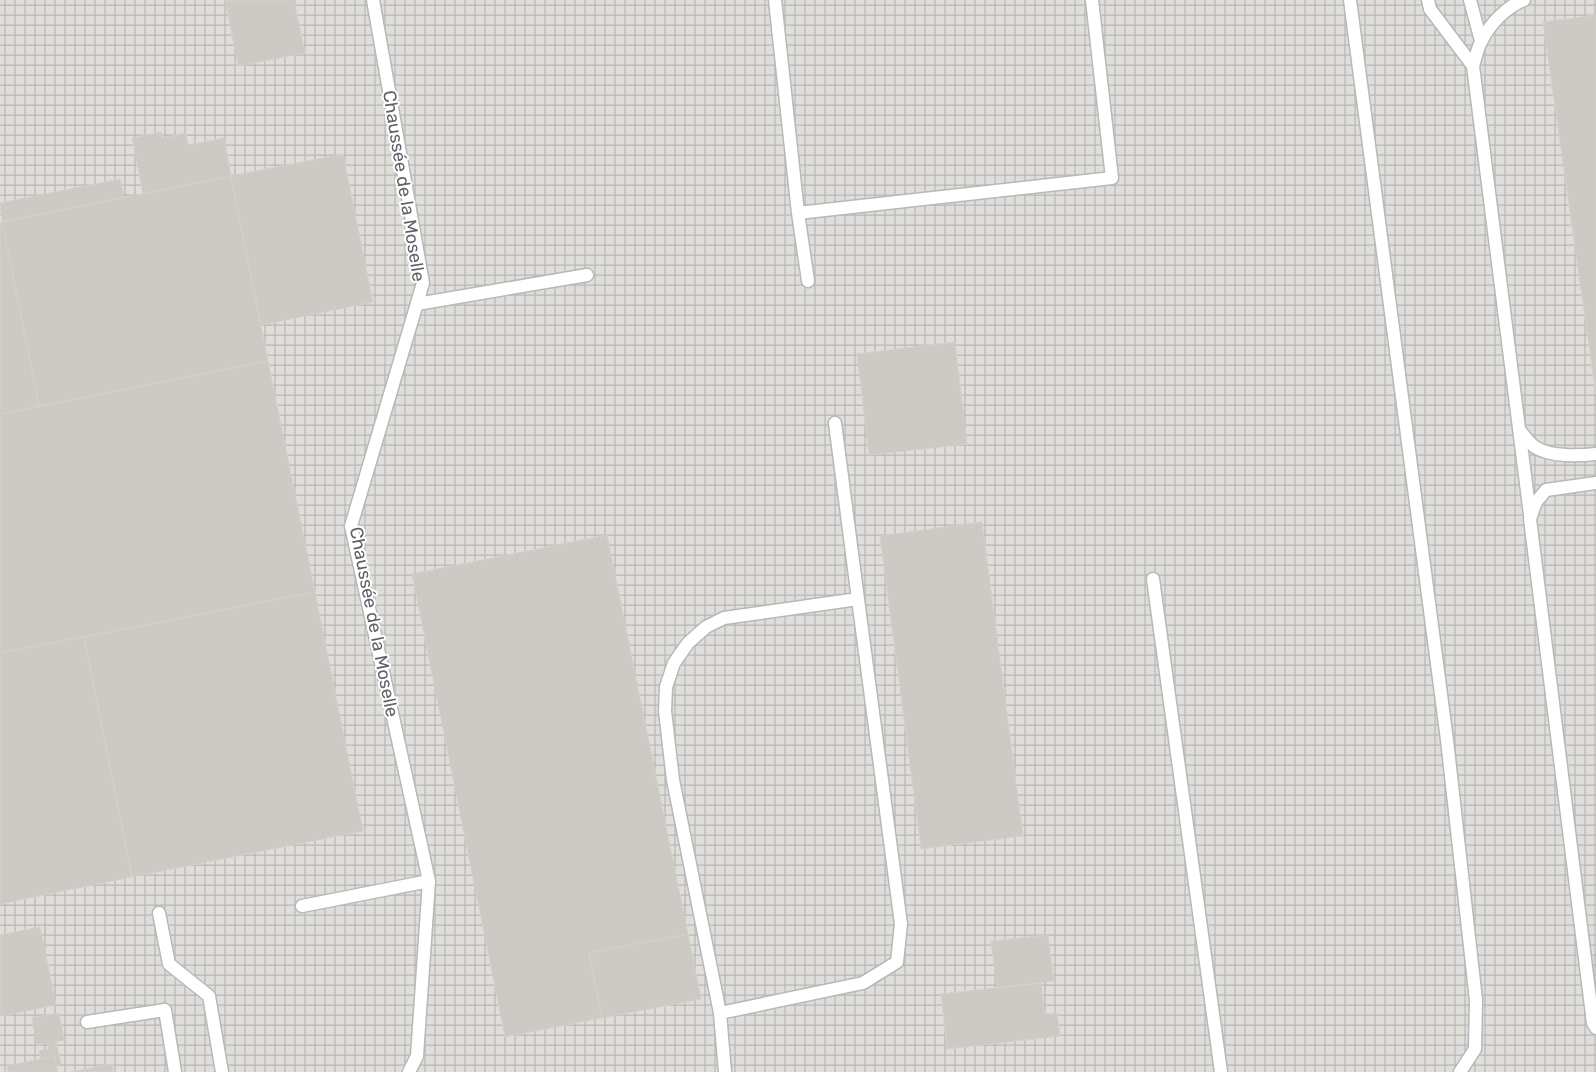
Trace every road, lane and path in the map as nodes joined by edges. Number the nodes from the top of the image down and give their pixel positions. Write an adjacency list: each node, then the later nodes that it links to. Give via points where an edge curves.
1 (374, 0): 13 (lane, Chaussée de la Moselle, via 423,284)
2 (774, 0): 10 (lane)
3 (1092, 0): 10 (lane, via 1112,178)
4 (1350, 0): 32 (lane, via 1447,740 1476,1000 1474,1049)
5 (1428, 0): 9 (lane, via 1430,9)
6 (1470, 0): 8 (lane)
7 (1524, 0): 8 (lane, via 1497,20)
8 (1481, 41): 9 (lane)
9 (1473, 66): 15 (lane)
10 (798, 213): 12 (lane)
11 (588, 275): 13 (lane)
12 (808, 281)
13 (417, 304): 21 (lane, Chaussée de la Moselle, via 351,526)
14 (834, 423): 20 (lane)
15 (1519, 430): 16 (lane, via 1535,447 1554,454 1575,457); 18 (lane)
16 (1596, 454)
17 (1596, 484): 18 (lane, via 1546,490 1536,502)
18 (1530, 519): 26 (lane)
19 (1153, 579): 31 (lane)
20 (858, 598): 24 (lane, via 901,924 897,962 863,983); 24 (lane, via 724,618 706,627 688,643 674,663 668,679 665,711 673,780)
21 (429, 881): 22 (lane); 29 (lane, Chaussée de la Moselle, via 417,1056)
22 (302, 906)
23 (160, 913): 28 (lane, via 169,964 210,996)
24 (720, 1013): 30 (lane)
25 (86, 1022): 27 (lane, via 165,1010)
26 (1596, 1028)
27 (175, 1072)
28 (222, 1072)
29 (409, 1072)
30 (725, 1072)
31 (1221, 1072)
32 (1460, 1072)

